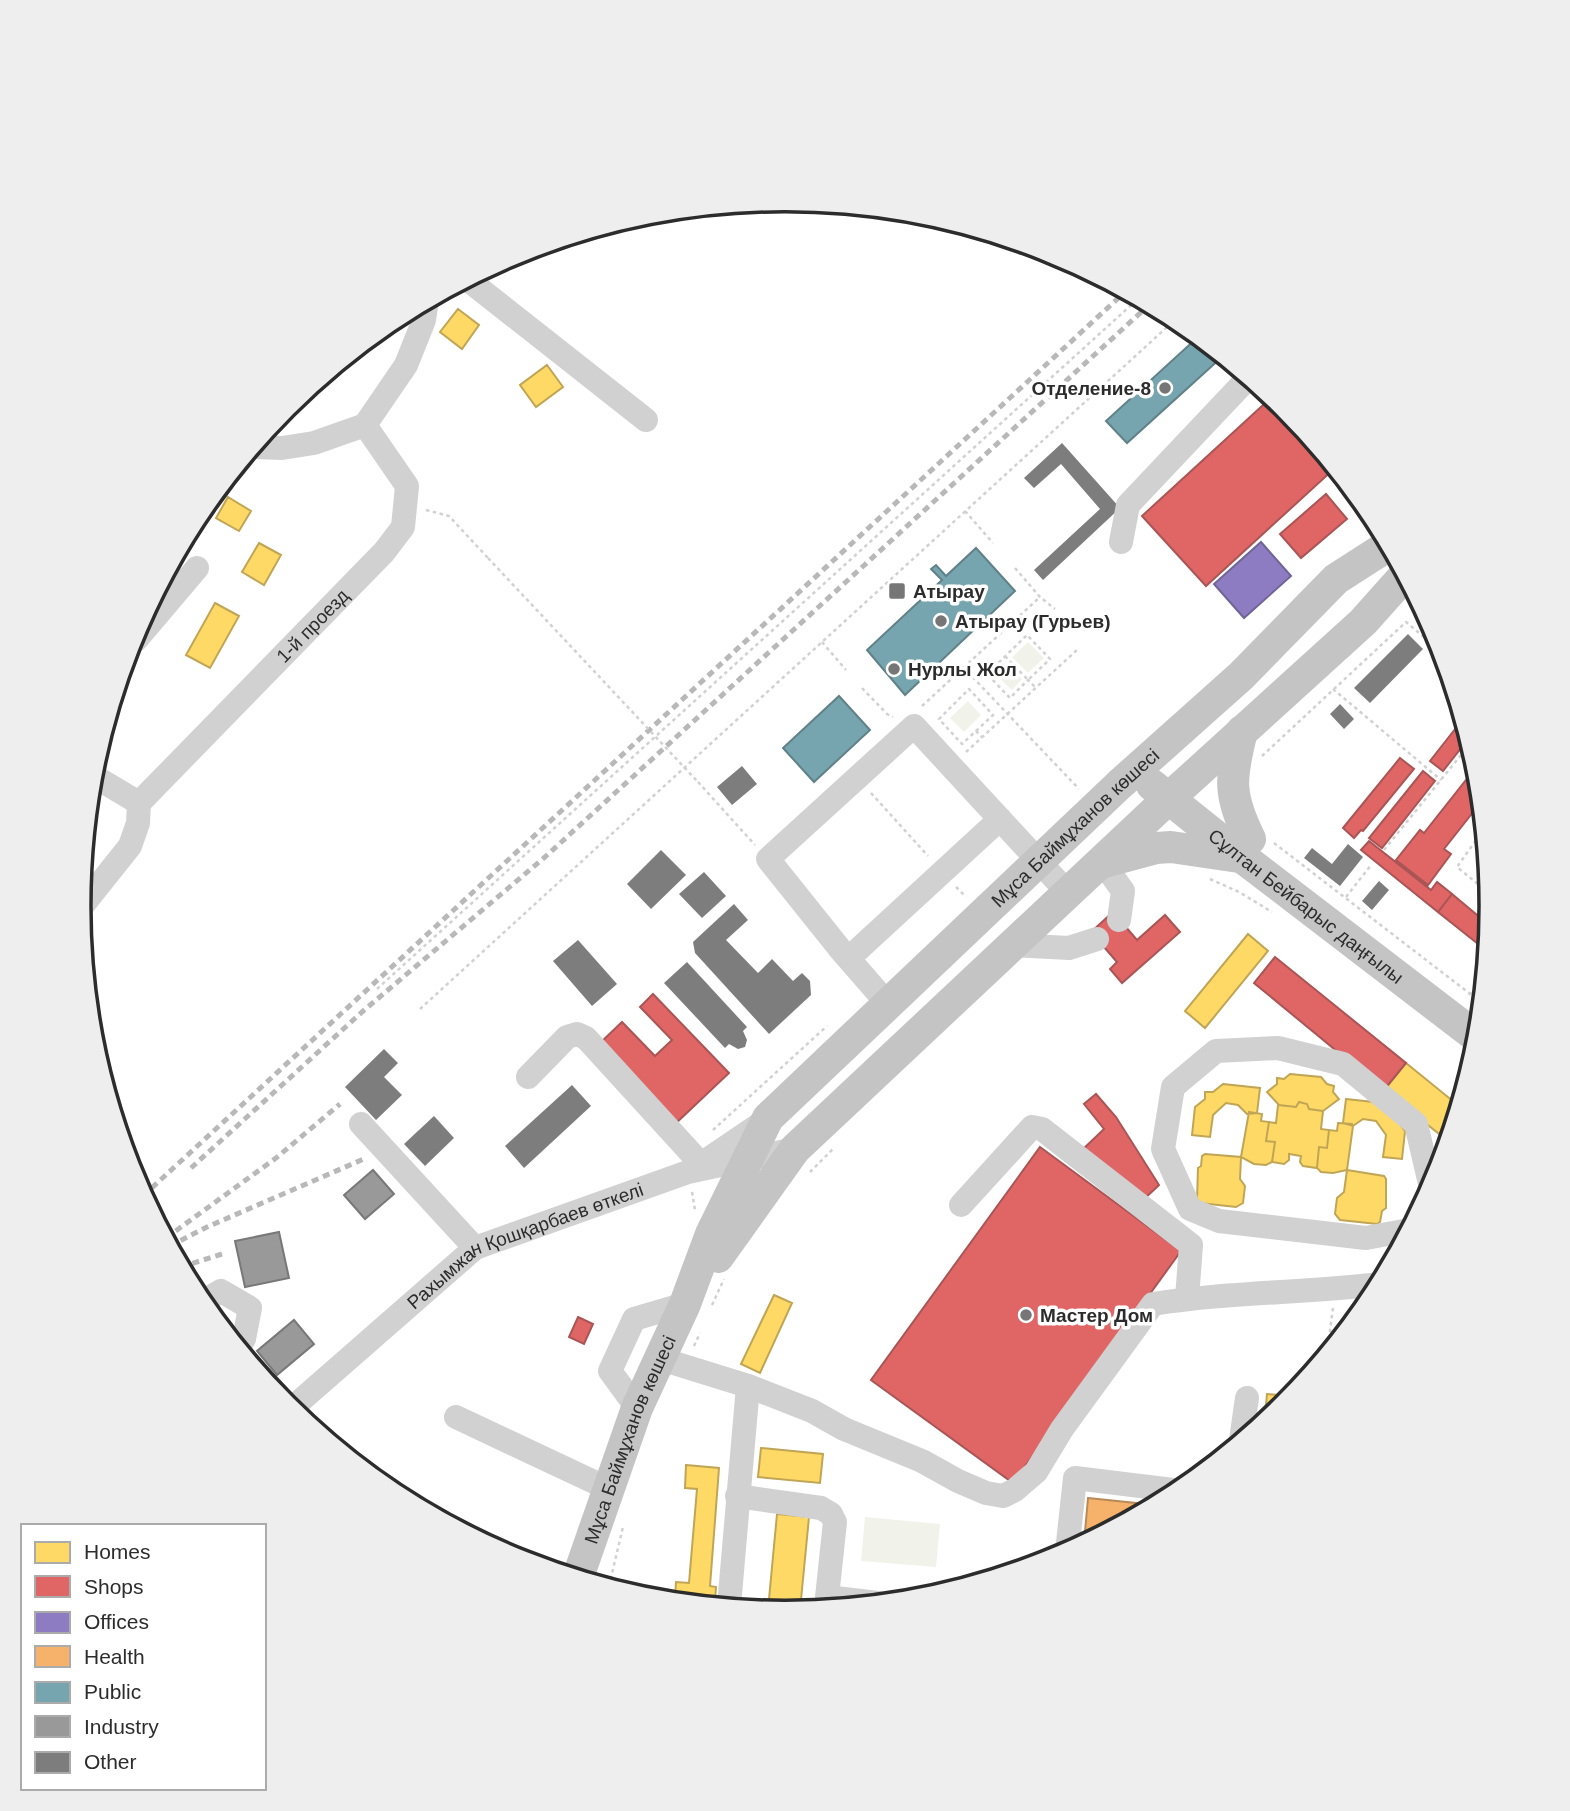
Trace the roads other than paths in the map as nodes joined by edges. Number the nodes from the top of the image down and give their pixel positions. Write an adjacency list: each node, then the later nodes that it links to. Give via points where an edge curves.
1 (474, 285): 4 (street)
2 (425, 312): 5 (street, via 406,365)
3 (1243, 384): 7 (street, via 1128,505)
4 (646, 420)
5 (365, 425): 6 (street, via 314,443); 18 (street, 1-й проезд, via 407,486 403,527 384,552)
6 (264, 447)
7 (1121, 542)
8 (1381, 550): 10 (main road, Мұса Баймұханов көшесі)
9 (197, 568): 12 (street)
10 (1336, 579): 13 (main road, via 1360,581 1368,600); 15 (main road, Мұса Баймұханов көшесі, via 1241,676)
11 (1400, 585): 13 (main road)
12 (154, 619)
13 (1363, 622): 14 (main road)
14 (1242, 731): 17 (main road); 20 (main road, via 1232,787 1239,817)
15 (1144, 763): 17 (main road, Сұлтан Бейбарыс даңғылы); 21 (main road, Мұса Баймұханов көшесі)
16 (102, 781): 18 (street)
17 (1176, 792): 20 (main road, Сұлтан Бейбарыс даңғылы); 22 (main road)
18 (139, 803): 24 (street, via 130,846)
19 (1000, 819): 21 (street); 28 (street); 28 (street, via 914,726 768,859)
20 (1255, 846): 22 (main road, via 1156,848); 29 (main road, Сұлтан Бейбарыс даңғылы); 31 (main road, Сұлтан Бейбарыс даңғылы)
21 (1038, 861): 23 (street); 30 (main road, Мұса Баймұханов көшесі)
22 (1103, 863): 23 (main road); 25 (street, via 1123,891)
23 (1069, 894): 27 (main road)
24 (91, 895)
25 (1119, 919)
26 (1097, 939): 27 (street, via 1069,948)
27 (1013, 945): 37 (main road)
28 (849, 958): 30 (street)
29 (1472, 1001)
30 (887, 1003): 33 (main road, Мұса Баймұханов көшесі)
31 (1468, 1029)
32 (528, 1077): 36 (street, via 567,1037 577,1034 586,1038)
33 (768, 1118): 35 (main road, Мұса Баймұханов көшесі); 36 (street)
34 (361, 1124): 42 (street)
35 (748, 1159): 36 (street, Рахымжан Қошқарбаев өткелі); 37 (street, Рахымжан Қошқарбаев өткелі); 40 (main road, Мұса Баймұханов көшесі)
36 (693, 1162): 40 (street, via 717,1187); 42 (street, Рахымжан Қошқарбаев өткелі)
37 (801, 1162): 46 (main road)
38 (1427, 1169): 41 (street, via 1416,1124 1343,1064 1278,1048 1216,1051 1173,1087 1163,1149 1190,1209 1219,1221 1366,1238)
39 (961, 1205): 45 (street, via 1032,1127 1042,1129 1191,1245)
40 (724, 1209): 46 (main road, Мұса Баймұханов көшесі, via 711,1234)
41 (1397, 1232)
42 (475, 1248): 51 (street, Рахымжан Қошқарбаев өткелі)
43 (1365, 1286): 45 (street)
44 (212, 1297): 47 (street, via 221,1291 250,1308)
45 (1187, 1298): 49 (street, via 1153,1304 1036,1472 1003,1496 986,1493)
46 (698, 1305): 48 (main road, Мұса Баймұханов көшесі); 52 (street, via 634,1319 610,1371)
47 (244, 1340)
48 (673, 1363): 49 (street); 52 (main road, Мұса Баймұханов көшесі)
49 (748, 1386): 57 (street)
50 (1247, 1398): 54 (street)
51 (300, 1401)
52 (637, 1408): 55 (main road, Мұса Баймұханов көшесі)
53 (456, 1417): 55 (street)
54 (1243, 1427)
55 (609, 1489): 59 (main road, Мұса Баймұханов көшесі)
56 (1162, 1489): 58 (street, via 1075,1478)
57 (737, 1496): 60 (street); 61 (street, via 821,1508 831,1514 835,1522 827,1597)
58 (1068, 1539)
59 (581, 1569)
60 (730, 1597)
61 (833, 1598)

